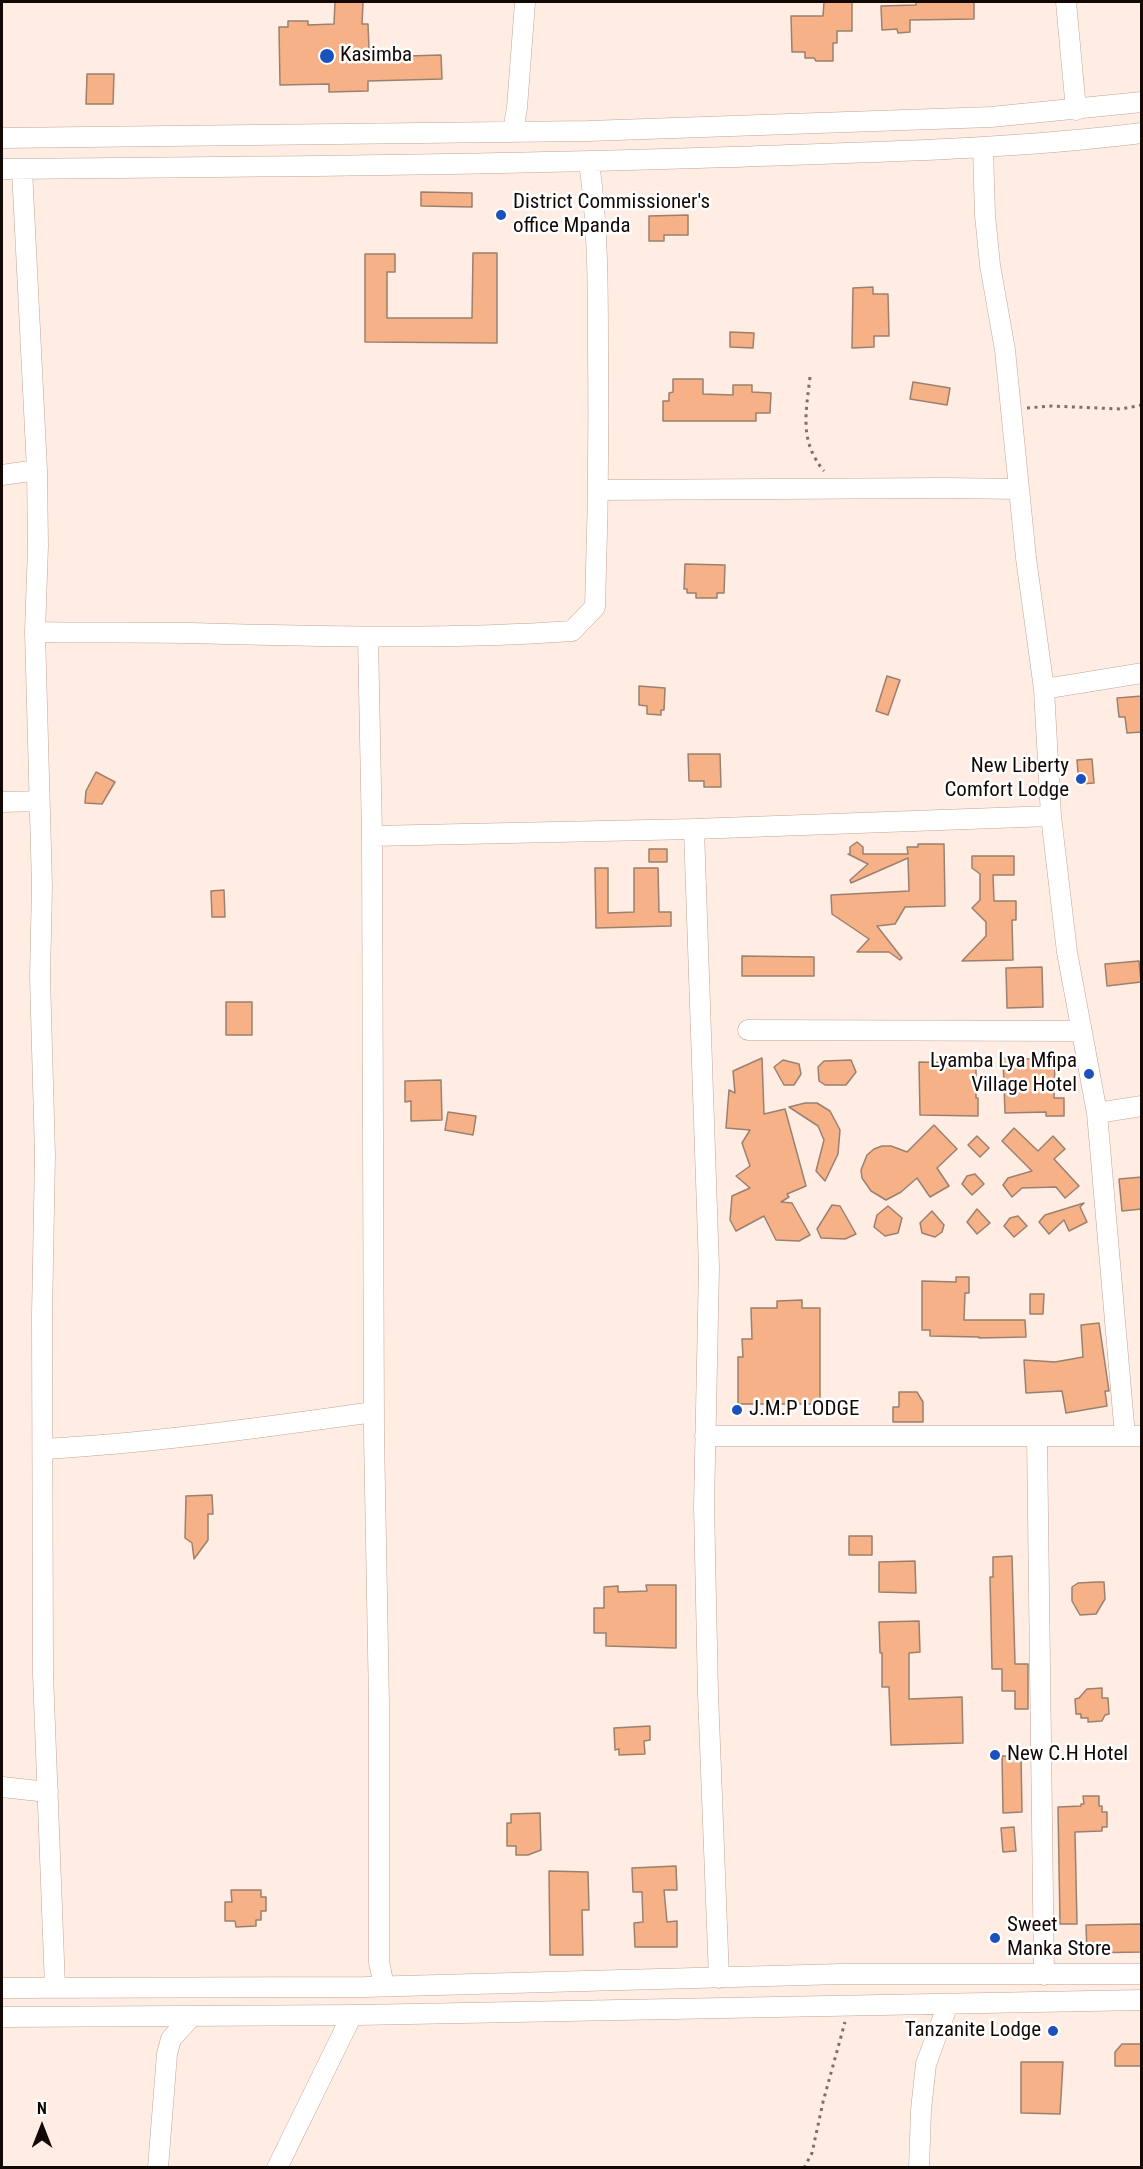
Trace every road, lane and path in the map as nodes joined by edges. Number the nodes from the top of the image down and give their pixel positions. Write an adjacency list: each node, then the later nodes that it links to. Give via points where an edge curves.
1 (525, 2): 5 (street)
2 (1066, 2): 4 (street)
3 (1142, 102): 4 (street)
4 (1076, 110): 5 (street, via 991,117)
5 (513, 131): 7 (street)
6 (1142, 133): 8 (street)
7 (2, 138)
8 (983, 148): 9 (street); 14 (street, via 984,215)
9 (589, 162): 10 (street); 19 (street, via 598,250)
10 (22, 168): 11 (street); 15 (street)
11 (2, 169)
12 (810, 376): 17 (path, via 806,435 811,452)
13 (1142, 405): 14 (path, via 1121,410 1051,406)
14 (1011, 409): 18 (street)
15 (37, 470): 16 (street); 20 (street)
16 (2, 475)
17 (839, 489): 18 (street); 19 (street)
18 (1018, 489): 23 (street)
19 (599, 490): 21 (street, via 595,607 572,631)
20 (35, 633): 21 (street); 24 (street)
21 (368, 637): 28 (street)
22 (1142, 673): 23 (street)
23 (1044, 690): 26 (street)
24 (39, 801): 25 (street); 37 (street, via 45,1155)
25 (2, 802)
26 (1051, 816): 27 (street); 30 (street)
27 (694, 829): 28 (street); 34 (street, via 709,1268)
28 (372, 836): 33 (street)
29 (748, 1029): 30 (street)
30 (1080, 1031): 32 (street)
31 (1142, 1106): 32 (street)
32 (1097, 1113): 35 (street)
33 (374, 1412): 37 (street, via 201,1436); 43 (street, via 380,1704 379,1962)
34 (705, 1436): 36 (street); 42 (street)
35 (1133, 1436): 36 (street)
36 (1036, 1437): 41 (street)
37 (43, 1449): 39 (street, via 43,1674)
38 (2, 1787): 39 (street)
39 (48, 1792): 44 (street)
40 (1142, 1974): 41 (street)
41 (1044, 1975): 42 (street)
42 (718, 1978): 43 (street)
43 (384, 1986): 44 (street)
44 (54, 1987): 45 (street)
45 (2, 1988)
46 (1142, 2000): 47 (street)
47 (948, 2004): 48 (street); 55 (street, via 926,2064)
48 (849, 2006): 49 (street); 54 (path, via 812,2153)
49 (352, 2015): 50 (street); 53 (street)
50 (192, 2016): 51 (street); 52 (street, via 171,2039 167,2054)
51 (2, 2017)
52 (158, 2168)
53 (278, 2168)
54 (804, 2168)
55 (919, 2168)

